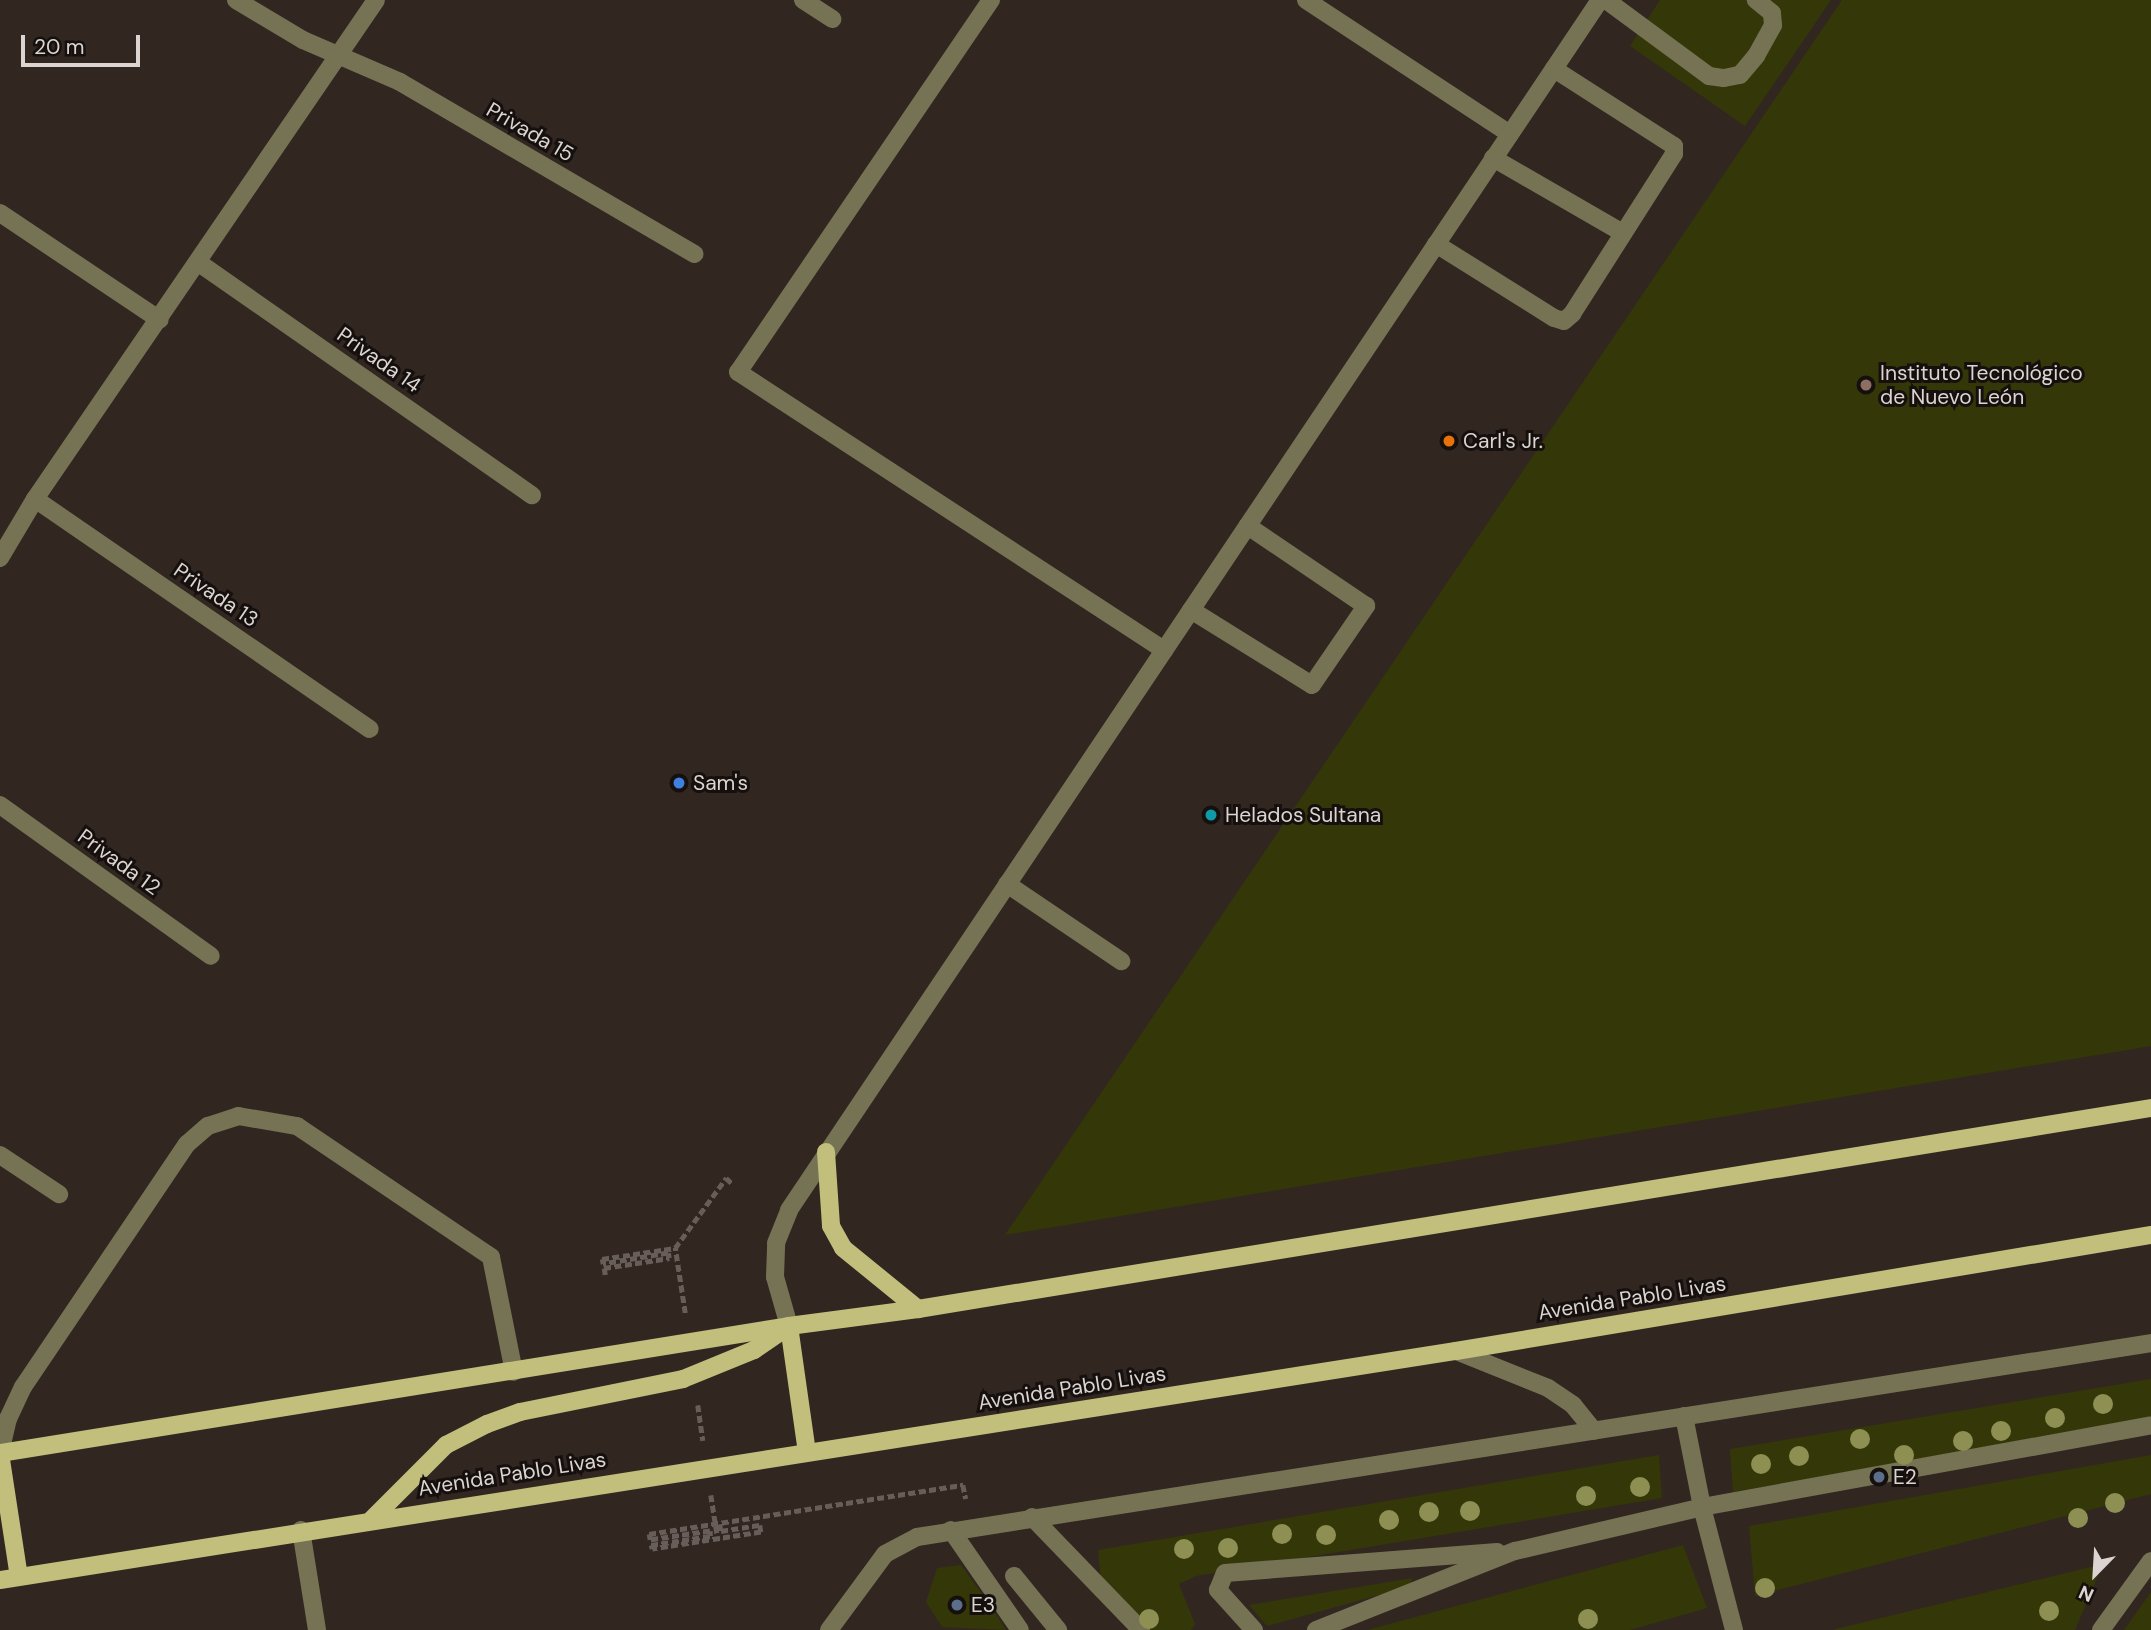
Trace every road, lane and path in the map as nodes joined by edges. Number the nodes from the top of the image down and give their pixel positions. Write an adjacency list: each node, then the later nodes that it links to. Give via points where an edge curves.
1 (236, 0): 10 (street, Privada 15, via 303,40)
2 (376, 0): 10 (street)
3 (803, 0): 9 (street)
4 (991, 0): 25 (street, via 738,372)
5 (1306, 0): 12 (street)
6 (1600, 0): 11 (street)
7 (1606, 0): 8 (street, via 1709,76 1724,78 1740,75 1773,25 1772,13)
8 (1756, 0)
9 (832, 19)
10 (340, 55): 17 (street, Privada 15, via 400,82); 18 (street)
11 (1554, 69): 12 (street); 15 (street, via 1674,146 1674,154)
12 (1510, 134): 13 (street)
13 (1493, 158): 15 (street); 16 (street)
14 (0, 213): 19 (street)
15 (1623, 233): 16 (street, via 1564,321)
16 (1436, 244): 22 (street)
17 (694, 254)
18 (199, 263): 19 (street); 20 (street, Privada 14)
19 (160, 320): 21 (street)
20 (532, 495)
21 (35, 499): 23 (street); 26 (street, Privada 13)
22 (1248, 526): 24 (street); 24 (street, via 1366,606 1312,685)
23 (0, 558)
24 (1191, 610): 25 (street)
25 (1164, 650): 28 (street)
26 (370, 729)
27 (0, 805): 29 (street, Privada 12)
28 (1007, 884): 30 (street); 32 (street)
29 (211, 956)
30 (1121, 961)
31 (2151, 1108): 38 (main road)
32 (826, 1152): 38 (main road, via 831,1226 843,1248); 39 (street, via 789,1209 775,1243 775,1277)
33 (0, 1155): 35 (street)
34 (733, 1184): 37 (path, via 726,1178 675,1248 602,1259 603,1264 668,1254 669,1258 604,1268)
35 (58, 1194)
36 (2151, 1235): 41 (main road, Avenida Pablo Livas)
37 (605, 1275)
38 (918, 1309): 39 (main road)
39 (789, 1326): 42 (main road); 46 (main road); 50 (main road, via 754,1350 683,1379 520,1412 488,1424 446,1445)
40 (2151, 1343): 43 (street)
41 (1456, 1351): 45 (street, via 1548,1388 1573,1405); 46 (main road, Avenida Pablo Livas)
42 (513, 1372): 47 (main road); 47 (street, via 491,1257 297,1126 238,1116 208,1126 187,1144 23,1387 8,1419)
43 (1684, 1416): 45 (street); 48 (street)
44 (2151, 1425): 48 (street)
45 (1594, 1431): 49 (street)
46 (807, 1452): 50 (main road, Avenida Pablo Livas)
47 (0, 1453): 58 (main road)
48 (1702, 1507): 55 (street); 67 (street)
49 (1032, 1517): 52 (street); 65 (street)
50 (372, 1519): 53 (main road, Avenida Pablo Livas)
51 (720, 1524): 51 (path, via 649,1534 650,1540 710,1531 710,1536 651,1545 652,1549 761,1532 760,1525 721,1531); 52 (path, via 963,1485)
52 (971, 1528): 54 (street)
53 (301, 1530): 58 (main road, Avenida Pablo Livas); 61 (street)
54 (951, 1531): 62 (street, via 917,1537 885,1554); 63 (street)
55 (1515, 1551): 60 (street, via 1225,1573 1218,1590); 66 (street)
56 (2151, 1561): 68 (street)
57 (1014, 1576): 64 (street)
58 (19, 1577): 59 (main road, Avenida Pablo Livas)
59 (0, 1580)
60 (1249, 1628)
61 (317, 1630)
62 (829, 1630)
63 (1020, 1630)
64 (1058, 1630)
65 (1141, 1630)
66 (1316, 1630)
67 (1734, 1630)
68 (2101, 1630)

